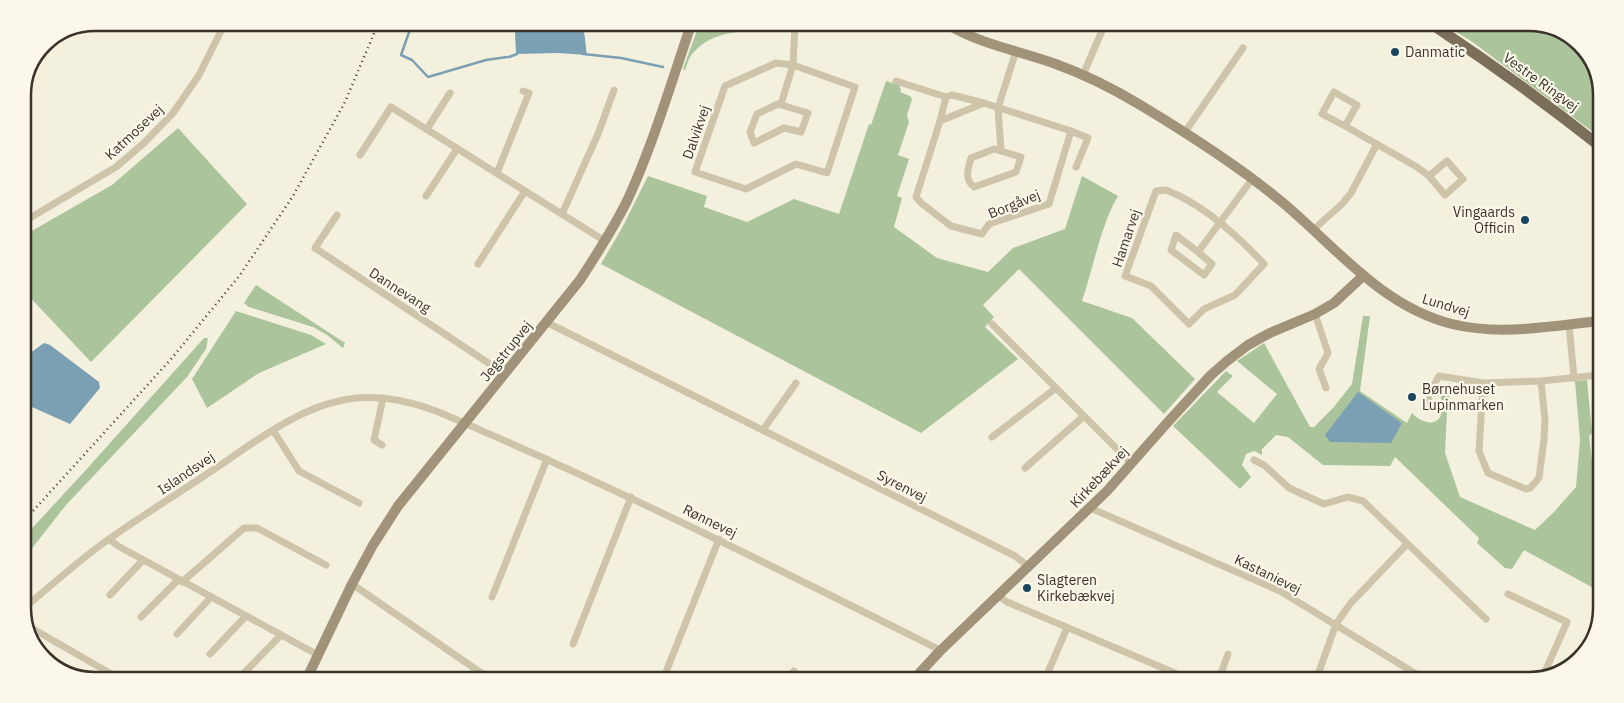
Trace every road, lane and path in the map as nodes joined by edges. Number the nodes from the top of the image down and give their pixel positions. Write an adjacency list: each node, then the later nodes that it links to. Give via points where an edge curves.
1 (221, 31): 39 (street, Katmosevej, via 199,74 173,113 144,143 116,167)
2 (689, 31): 42 (street, Jegstrupvej, via 640,170)
3 (795, 31): 11 (street)
4 (960, 31): 8 (street, Lundvej)
5 (971, 31): 8 (street)
6 (1102, 31): 12 (street)
7 (1441, 31): 26 (main road, Vestre Ringvej, via 1544,102)
8 (970, 36): 10 (street, Lundvej)
9 (1243, 48): 25 (street)
10 (1016, 51): 12 (street, Lundvej); 20 (street)
11 (793, 65): 11 (street, Dalvikvej, via 856,87 827,173 796,164 746,189 695,172 725,86 776,63); 19 (street)
12 (1083, 76): 25 (street, Lundvej, via 1121,94)
13 (896, 81): 17 (street)
14 (614, 90): 37 (street)
15 (523, 91): 32 (street, via 529,93)
16 (450, 93): 23 (street)
17 (946, 97): 18 (street, via 952,95); 21 (street, Borgåvej)
18 (984, 103): 20 (street); 21 (street)
19 (781, 104): 19 (street, via 757,114 750,132 754,143 784,128 801,132 808,113)
20 (998, 108): 24 (street); 29 (street)
21 (940, 121): 24 (street, Borgåvej, via 916,197 951,226 982,234 989,224 1049,204)
22 (1344, 126): 22 (street, via 1356,105 1334,92 1322,114); 27 (street)
23 (427, 129): 28 (street); 30 (street, via 391,107)
24 (1071, 131): 31 (street, via 1088,138)
25 (1185, 132): 34 (street, Lundvej)
26 (1593, 141)
27 (1377, 144): 33 (street); 41 (street, via 1342,204)
28 (457, 148): 32 (street); 36 (street)
29 (1001, 150): 29 (street, Borgåvej, via 994,149 971,158 967,171 970,184 974,187 1016,172 1020,157)
30 (360, 155)
31 (1076, 167)
32 (497, 173): 35 (street)
33 (1429, 176): 33 (street, via 1445,194 1463,179 1447,161)
34 (1253, 178): 40 (street); 41 (street, Lundvej)
35 (524, 191): 37 (street); 44 (street)
36 (426, 196)
37 (562, 214): 42 (street)
38 (337, 215): 51 (street, Dannevang, via 315,248)
39 (31, 217)
40 (1219, 222): 40 (street, Hamarvej, via 1181,196 1166,190 1156,191 1125,276 1151,286 1189,324 1204,308 1235,296 1264,264); 43 (street)
41 (1313, 230): 45 (street, Lundvej)
42 (605, 241): 47 (street, Jegstrupvej, via 580,280)
43 (1198, 252): 43 (street, via 1191,246 1176,235 1171,250 1204,275 1212,264)
44 (478, 264)
45 (1363, 276): 46 (street, Kirkebækvej, via 1334,304); 50 (street, Lundvej, via 1409,308 1453,324 1502,330)
46 (1315, 314): 58 (street, via 1328,353 1319,369); 69 (street, Kirkebækvej, via 1270,333 1227,362 1211,375)
47 (546, 322): 51 (street, Jegstrupvej); 64 (street, Syrenvej)
48 (1593, 322): 50 (street, Lundvej)
49 (992, 324): 57 (street)
50 (1569, 325): 53 (street)
51 (505, 374): 62 (street, Jegstrupvej)
52 (1593, 376): 53 (street)
53 (1574, 378): 54 (street)
54 (1541, 381): 56 (street); 56 (street, via 1544,439 1539,478 1530,488 1488,473 1479,451)
55 (796, 383): 64 (street)
56 (1484, 383): 60 (street, via 1439,376 1429,394)
57 (1056, 388): 61 (street); 65 (street)
58 (1326, 388)
59 (383, 398): 62 (street, Islandsvej, via 421,405); 63 (street, Islandsvej, via 342,400); 66 (street, via 374,440)
60 (1428, 408)
61 (1084, 416): 69 (street); 70 (street)
62 (465, 423): 67 (street, Rønnevej); 81 (street, Jegstrupvej, via 398,506)
63 (273, 430): 72 (street, via 299,471); 74 (street, Islandsvej)
64 (763, 430): 79 (street, Syrenvej, via 1015,556)
65 (992, 436)
66 (382, 445)
67 (547, 459): 71 (street, Rønnevej); 86 (street)
68 (1254, 460): 76 (street, via 1288,488 1324,504 1348,497 1363,501)
69 (1131, 463): 73 (street, Kirkebækvej)
70 (1025, 468)
71 (631, 497): 75 (street, Rønnevej); 96 (street)
72 (359, 503)
73 (1092, 506): 79 (street, Kirkebækvej); 91 (street, Kastanievej, via 1280,591)
74 (109, 539): 77 (street); 87 (street, Islandsvej)
75 (719, 539): 97 (street, Rønnevej); 106 (street)
76 (1407, 544): 90 (street); 91 (street, via 1350,604)
77 (143, 560): 80 (street); 84 (street)
78 (326, 565): 80 (street, via 257,528 244,528)
79 (1028, 566): 82 (street, Kirkebækvej)
80 (180, 581): 85 (street); 88 (street)
81 (352, 584): 100 (street, Jegstrupvej); 105 (street)
82 (998, 594): 92 (street, via 1008,602); 97 (street, Kirkebækvej)
83 (1508, 594): 101 (street, via 1567,622)
84 (110, 595)
85 (210, 597): 89 (street); 94 (street)
86 (492, 597)
87 (31, 602)
88 (141, 616)
89 (246, 617): 95 (street); 98 (street)
90 (1486, 619)
91 (1336, 624): 111 (street); 112 (street, Kastanievej)
92 (1067, 628): 108 (street); 109 (street)
93 (35, 630): 102 (street)
94 (178, 634)
95 (281, 635): 100 (street); 103 (street)
96 (573, 644)
97 (939, 652): 107 (street, Kirkebækvej)
98 (210, 654)
99 (1228, 654): 110 (street)
100 (318, 655): 104 (street, Jegstrupvej)
101 (1546, 669)
102 (108, 672)
103 (245, 672)
104 (310, 672)
105 (480, 672)
106 (666, 672)
107 (921, 672)
108 (1048, 672)
109 (1172, 672)
110 (1222, 672)
111 (1319, 672)
112 (1413, 672)

